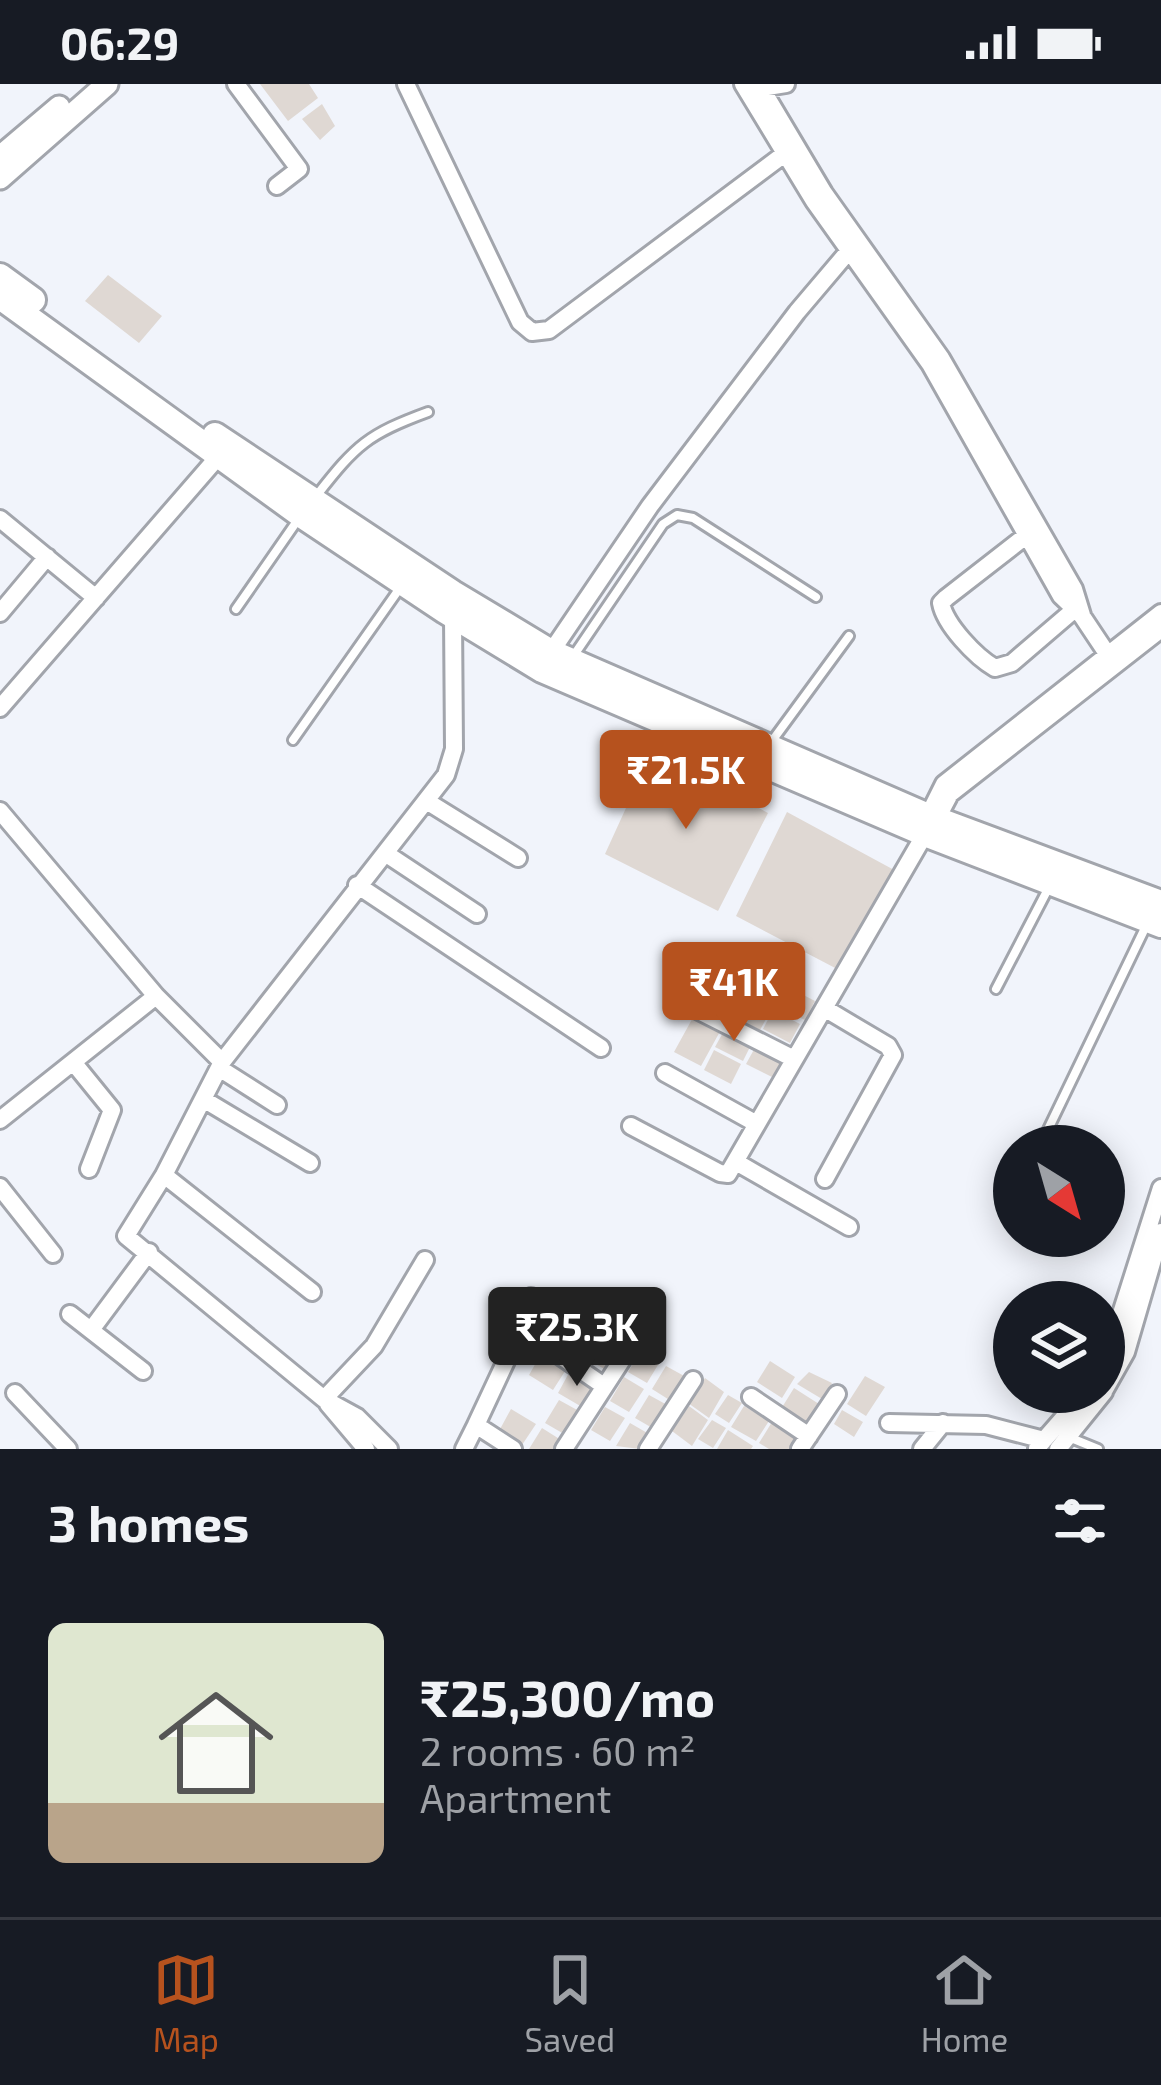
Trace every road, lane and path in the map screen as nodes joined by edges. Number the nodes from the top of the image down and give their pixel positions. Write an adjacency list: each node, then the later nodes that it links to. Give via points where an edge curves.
1 (86, 84): 8 (street)
2 (107, 84): 9 (street)
3 (236, 84): 10 (street, via 299,170)
4 (406, 84): 7 (street, via 520,322 532,332 549,330)
5 (786, 84): 6 (street)
6 (754, 85): 7 (street)
7 (790, 149): 11 (street)
8 (0, 158)
9 (0, 178)
10 (277, 186)
11 (854, 245): 18 (street); 24 (street, via 941,358 1074,589); 30 (street, via 650,506)
12 (0, 276): 15 (main road)
13 (0, 297): 15 (main road)
14 (428, 412): 16 (lane, via 360,444)
15 (224, 451): 16 (main road); 22 (street)
16 (307, 507): 20 (main road); 23 (lane); 30 (main road)
17 (0, 519): 19 (street)
18 (1027, 535): 24 (street); 24 (street, via 946,598 944,615 995,668)
19 (46, 557): 22 (street); 26 (street)
20 (403, 583): 27 (main road); 33 (lane)
21 (816, 597): 30 (lane, via 677,515)
22 (96, 598): 32 (street)
23 (236, 609)
24 (1079, 613): 31 (street)
25 (1161, 613): 31 (street)
26 (0, 614)
27 (454, 616): 35 (street, via 454,749); 37 (main road, via 542,670)
28 (1161, 629): 31 (street)
29 (849, 636): 34 (lane)
30 (561, 657): 34 (main road)
31 (1111, 659): 37 (street, via 950,794)
32 (0, 708)
33 (292, 740)
34 (767, 747): 37 (main road)
35 (428, 802): 38 (street); 39 (street)
36 (0, 811): 45 (street)
37 (928, 827): 40 (main road); 43 (main road); 46 (street)
38 (385, 853): 41 (street); 42 (street)
39 (518, 857)
40 (1052, 883): 43 (main road); 44 (lane)
41 (357, 885): 48 (street); 51 (street)
42 (477, 914)
43 (1157, 916): 57 (lane)
44 (996, 989)
45 (156, 997): 50 (street); 51 (street)
46 (824, 1008): 49 (street); 63 (street, via 893,1055)
47 (699, 1011): 49 (street)
48 (601, 1048)
49 (794, 1059): 56 (street)
50 (73, 1062): 55 (street); 61 (street, via 112,1110)
51 (221, 1065): 53 (street); 54 (street)
52 (665, 1073): 56 (street)
53 (203, 1099): 60 (street); 62 (street)
54 (277, 1105)
55 (0, 1120)
56 (758, 1124): 59 (street)
57 (1051, 1125)
58 (631, 1126): 59 (street, via 720,1173)
59 (736, 1162): 66 (street)
60 (310, 1163)
61 (89, 1169)
62 (164, 1175): 68 (street, via 126,1236); 71 (street)
63 (825, 1179)
64 (0, 1187): 69 (street)
65 (1161, 1188): 73 (street)
66 (849, 1227)
67 (1161, 1232): 78 (street)
68 (148, 1252): 76 (street); 85 (street)
69 (53, 1254)
70 (425, 1260): 85 (street, via 374,1346)
71 (312, 1292)
72 (531, 1297): 75 (street)
73 (1125, 1300)
74 (70, 1314): 76 (street)
75 (521, 1329): 81 (street); 90 (street)
76 (91, 1330): 79 (street)
77 (629, 1349): 81 (street)
78 (1125, 1354)
79 (143, 1371)
80 (693, 1380): 99 (street)
81 (604, 1386): 98 (street)
82 (15, 1393): 94 (street)
83 (837, 1394): 91 (street)
84 (751, 1397): 91 (street)
85 (324, 1399): 93 (street); 95 (street)
86 (1072, 1413): 92 (street)
87 (1083, 1413): 92 (street)
88 (889, 1423): 89 (street)
89 (943, 1423): 92 (street, via 986,1425); 100 (street)
90 (476, 1425): 96 (street); 97 (street)
91 (804, 1442)
92 (1052, 1444): 101 (lane)
93 (360, 1447)
94 (68, 1449)
95 (389, 1449)
96 (464, 1449)
97 (513, 1449)
98 (564, 1449)
99 (648, 1449)
100 (922, 1449)
101 (1098, 1449)

